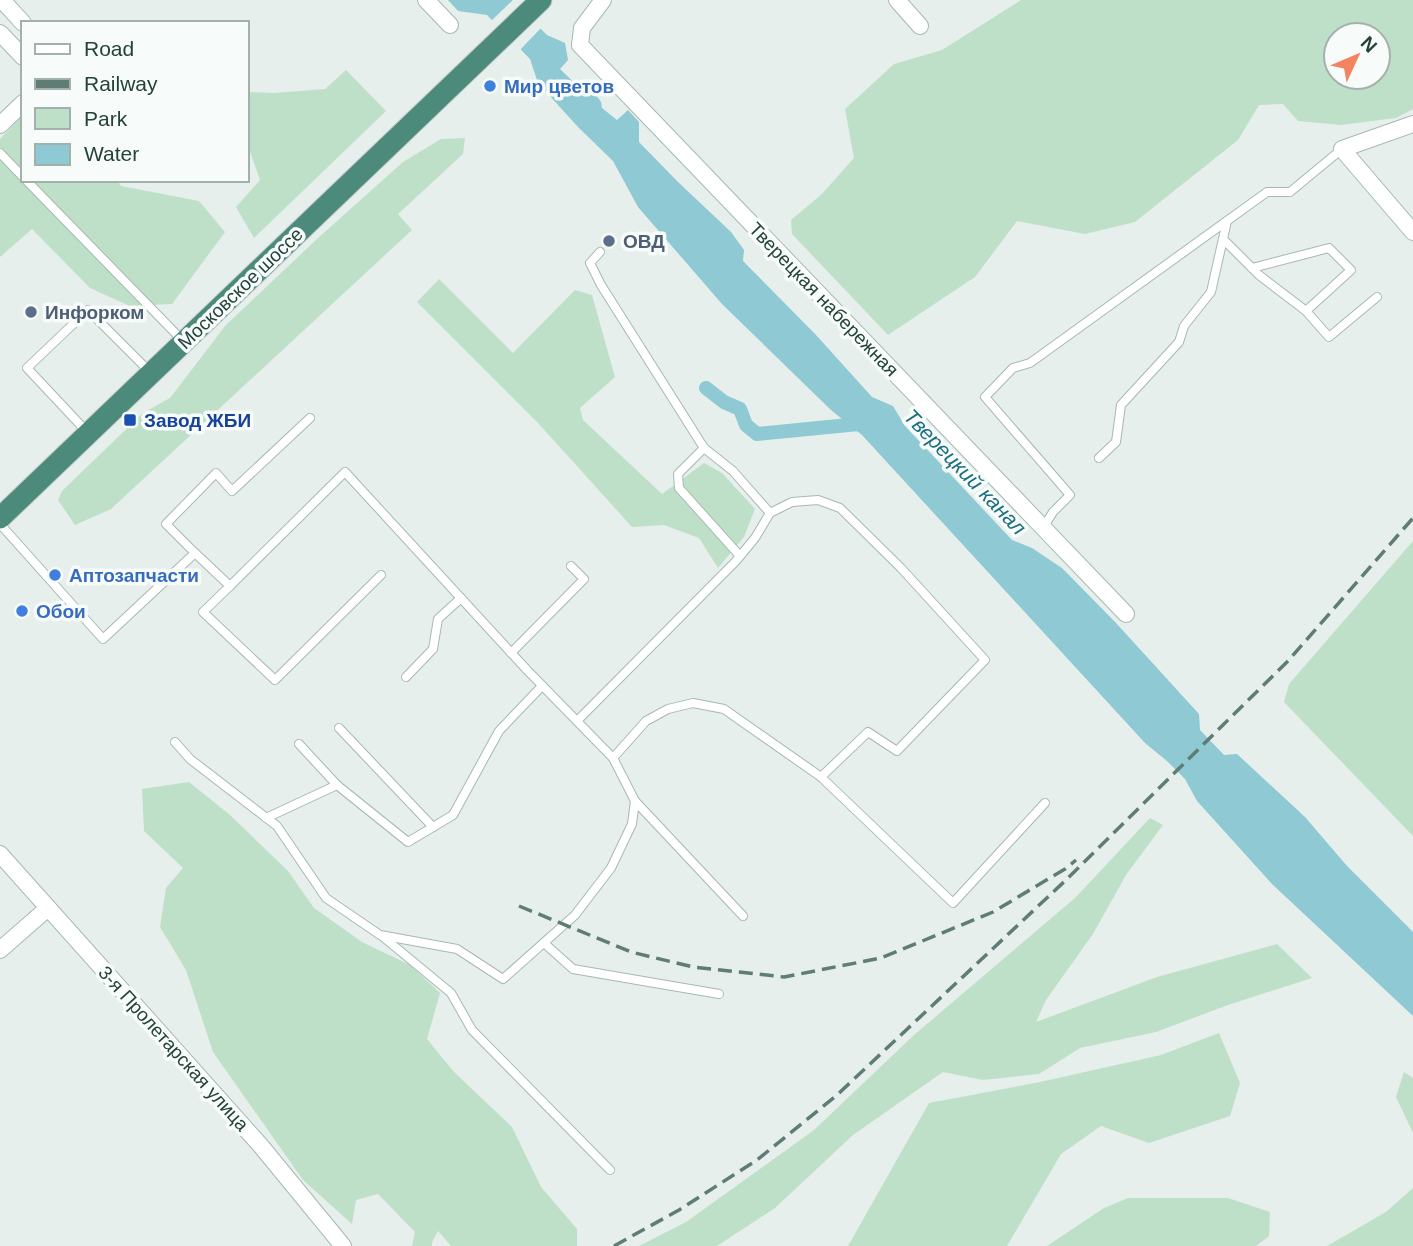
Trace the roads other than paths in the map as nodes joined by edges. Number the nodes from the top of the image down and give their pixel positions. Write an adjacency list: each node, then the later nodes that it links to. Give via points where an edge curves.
1 (2, 0): 6 (street)
2 (426, 0): 7 (street)
3 (603, 0): 34 (street, Тверецкая набережная, via 582,28 580,45)
4 (897, 0): 8 (street)
5 (539, 2): 25 (highway, Московское шоссе)
6 (21, 21)
7 (450, 25)
8 (920, 26)
9 (0, 33): 10 (street)
10 (21, 55)
11 (21, 105): 13 (street)
12 (1413, 124): 14 (street)
13 (0, 125)
14 (1342, 149): 18 (lane, via 1290,192 1267,192); 19 (street)
15 (0, 153): 16 (lane)
16 (21, 175)
17 (28, 182): 25 (lane)
18 (1227, 221): 20 (lane); 34 (lane, via 1030,363 1013,368 985,397 1070,495)
19 (1413, 232)
20 (1223, 239): 22 (lane); 30 (lane, via 1211,292 1184,326 1179,342 1121,405 1116,442)
21 (600, 252): 29 (lane, via 590,262 601,285)
22 (1252, 268): 24 (lane); 24 (lane, via 1329,248 1351,270)
23 (1377, 297): 24 (lane, via 1329,337)
24 (1306, 311)
25 (183, 342): 26 (highway, Московское шоссе)
26 (152, 373): 28 (highway, Московское шоссе); 28 (lane, via 88,310 27,368)
27 (310, 418): 35 (lane, via 232,491 216,473 166,523)
28 (89, 433): 32 (highway, Московское шоссе)
29 (704, 448): 31 (lane, via 733,471); 36 (lane, via 678,474 679,488)
30 (1099, 457)
31 (770, 513): 36 (lane); 50 (lane, via 792,502 818,500 840,508 985,660 897,751 869,733)
32 (0, 518)
33 (0, 524): 35 (lane, via 103,639)
34 (1044, 528): 41 (street, Тверецкая набережная)
35 (195, 553): 39 (lane)
36 (740, 556): 45 (lane)
37 (570, 566): 42 (lane, via 584,579)
38 (380, 575): 39 (lane, via 275,680 203,612)
39 (230, 586): 40 (lane, via 345,472)
40 (461, 598): 42 (lane); 43 (lane, via 438,619 433,649)
41 (1126, 614)
42 (511, 653): 44 (lane)
43 (406, 677)
44 (542, 685): 45 (lane); 55 (lane, via 499,731 453,815)
45 (577, 721): 49 (lane)
46 (339, 727): 55 (lane)
47 (175, 742): 54 (lane, via 190,760)
48 (299, 744): 51 (lane)
49 (613, 758): 50 (lane, via 646,721 668,709 693,704 724,709); 52 (lane)
50 (821, 777): 53 (lane, via 953,903)
51 (337, 785): 54 (lane); 55 (lane, via 408,842)
52 (635, 801): 58 (lane); 60 (lane, via 632,824 611,868 575,915)
53 (1045, 803)
54 (266, 818): 59 (lane, via 277,826 326,898)
55 (433, 827)
56 (0, 854): 57 (street, 3-я Пролетарская улица)
57 (48, 908): 61 (street); 64 (street, 3-я Пролетарская улица, via 261,1146)
58 (743, 916)
59 (380, 934): 60 (lane, via 457,949 503,979); 63 (lane, via 451,993 472,1030)
60 (544, 943): 62 (lane, via 573,969)
61 (0, 950)
62 (719, 994)
63 (610, 1170)
64 (343, 1246)

